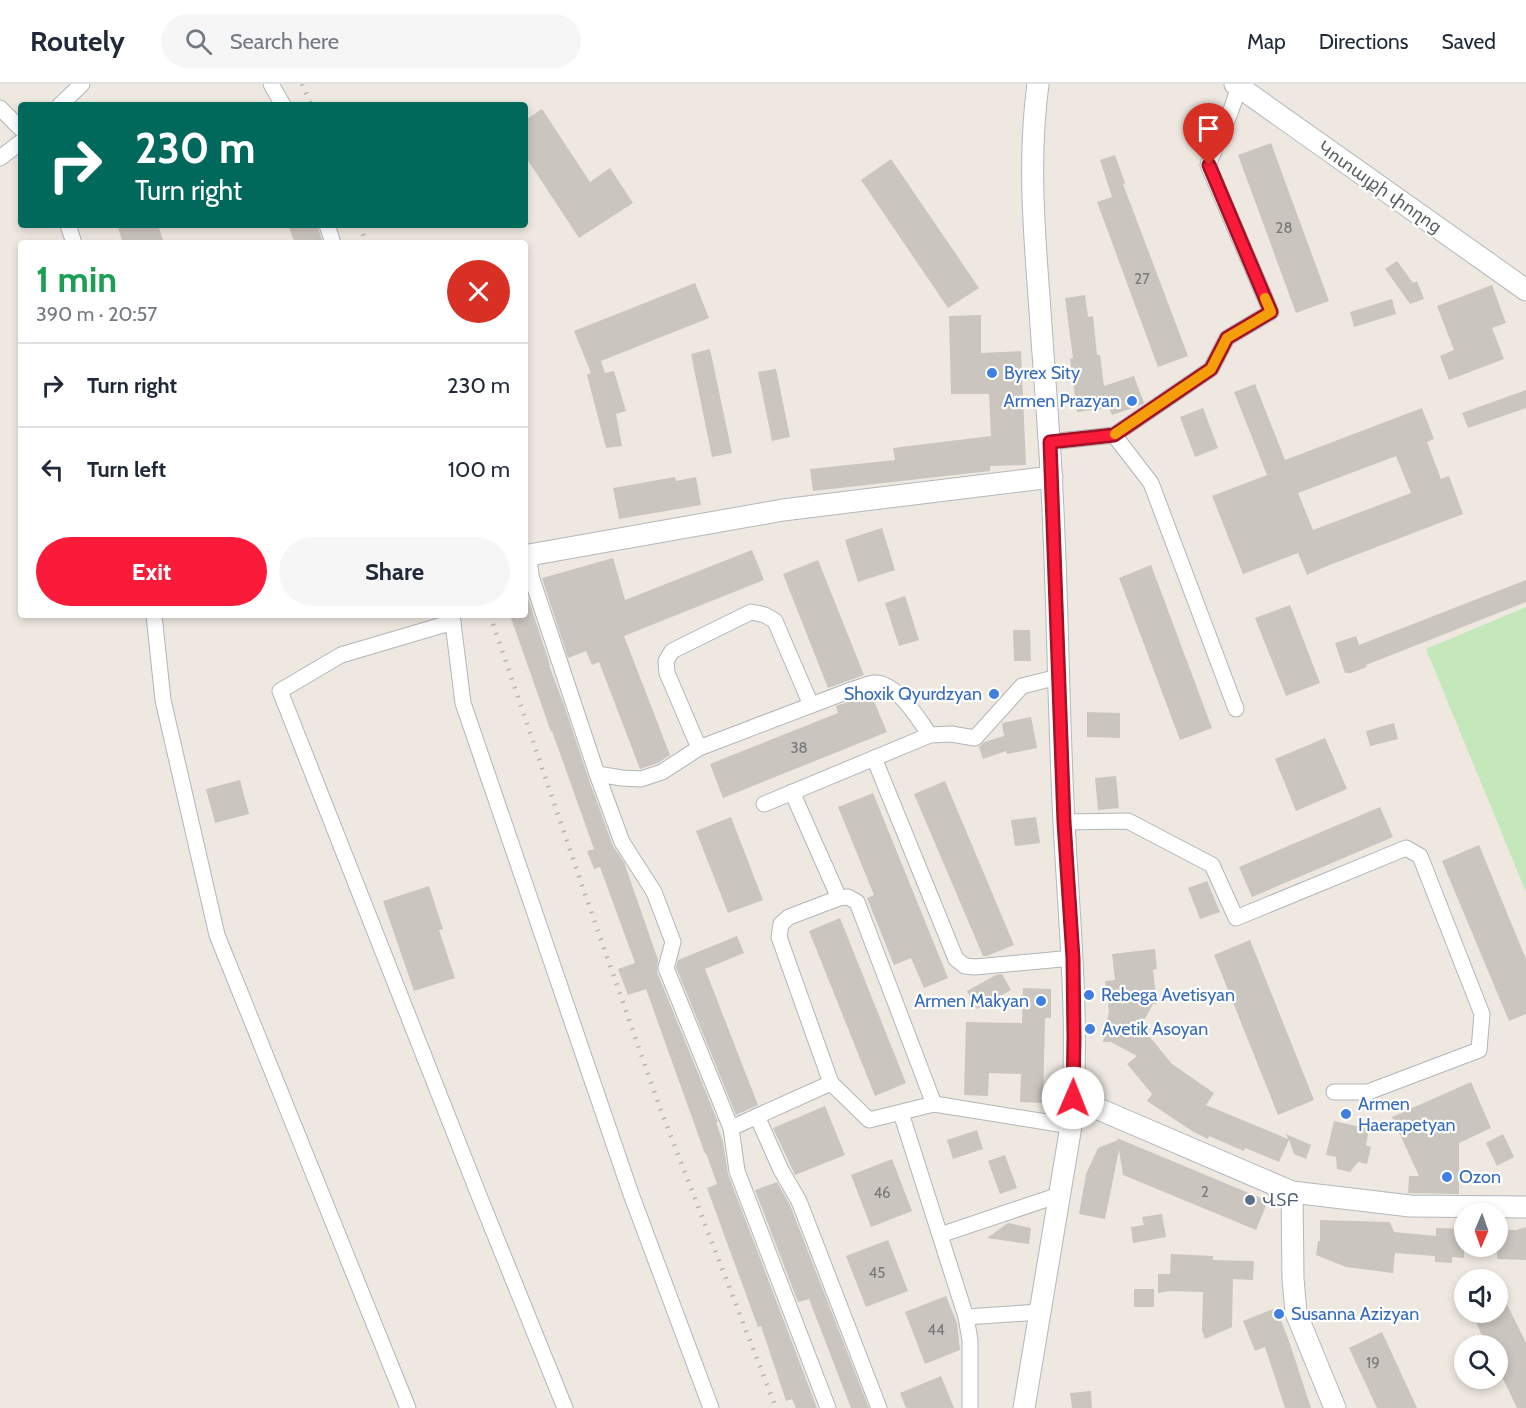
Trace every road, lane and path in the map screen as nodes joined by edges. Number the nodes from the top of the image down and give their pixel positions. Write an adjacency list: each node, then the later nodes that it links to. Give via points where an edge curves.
1 (82, 84): 5 (street)
2 (272, 84): 6 (street)
3 (1038, 84): 13 (street, via 1033,219)
4 (1237, 86): 11 (street, Կոտայքի փողոց); 12 (street, via 1209,165 1271,312 1227,338 1211,369)
5 (63, 102)
6 (281, 102)
7 (0, 108): 8 (street)
8 (18, 126)
9 (18, 144): 10 (street)
10 (0, 158)
11 (1526, 290)
12 (1114, 435): 13 (street); 20 (street, via 1151,483)
13 (1050, 442): 14 (street)
14 (1052, 477): 15 (street, via 783,510); 18 (street)
15 (529, 555): 24 (street, via 531,576)
16 (154, 618): 44 (street, via 163,700 217,935)
17 (452, 619): 45 (street, via 341,655 280,691); 46 (street, via 463,704 631,1194)
18 (1058, 677): 21 (street, via 1022,686 975,738); 27 (street)
19 (811, 705): 21 (street, via 874,683 886,685 908,704); 22 (street); 22 (street, via 775,621 751,612 672,651 666,661)
20 (1236, 709)
21 (930, 735): 23 (street)
22 (699, 748): 24 (street, via 662,772 641,779)
23 (874, 758): 25 (street); 29 (street, via 956,959 975,967)
24 (597, 774): 37 (street, via 622,842 654,892 673,942 666,968)
25 (792, 792): 26 (street); 28 (street)
26 (764, 804)
27 (1064, 822): 29 (street); 31 (street, via 1128,821 1212,865 1236,918 1406,848 1420,856 1482,1014 1479,1050 1368,1092)
28 (839, 898): 30 (street, via 789,917 781,924 779,937); 33 (street, via 857,902)
29 (1073, 958): 32 (street)
30 (831, 1083): 34 (street, via 869,1120); 35 (street)
31 (1334, 1092)
32 (1073, 1098): 36 (street); 38 (street)
33 (934, 1104): 34 (street); 36 (street)
34 (901, 1113): 41 (street)
35 (757, 1116): 37 (street); 48 (street, via 799,1201)
36 (1071, 1126): 39 (street)
37 (731, 1128): 47 (street, via 737,1171)
38 (1292, 1192): 40 (street, via 1410,1206); 51 (street, via 1296,1313)
39 (1059, 1195): 41 (street); 42 (street)
40 (1526, 1207)
41 (940, 1235): 43 (street)
42 (1040, 1312): 43 (street); 50 (street)
43 (966, 1317): 49 (street)
44 (408, 1408)
45 (565, 1408)
46 (711, 1408)
47 (828, 1408)
48 (879, 1408)
49 (970, 1408)
50 (1024, 1408)
51 (1335, 1408)

